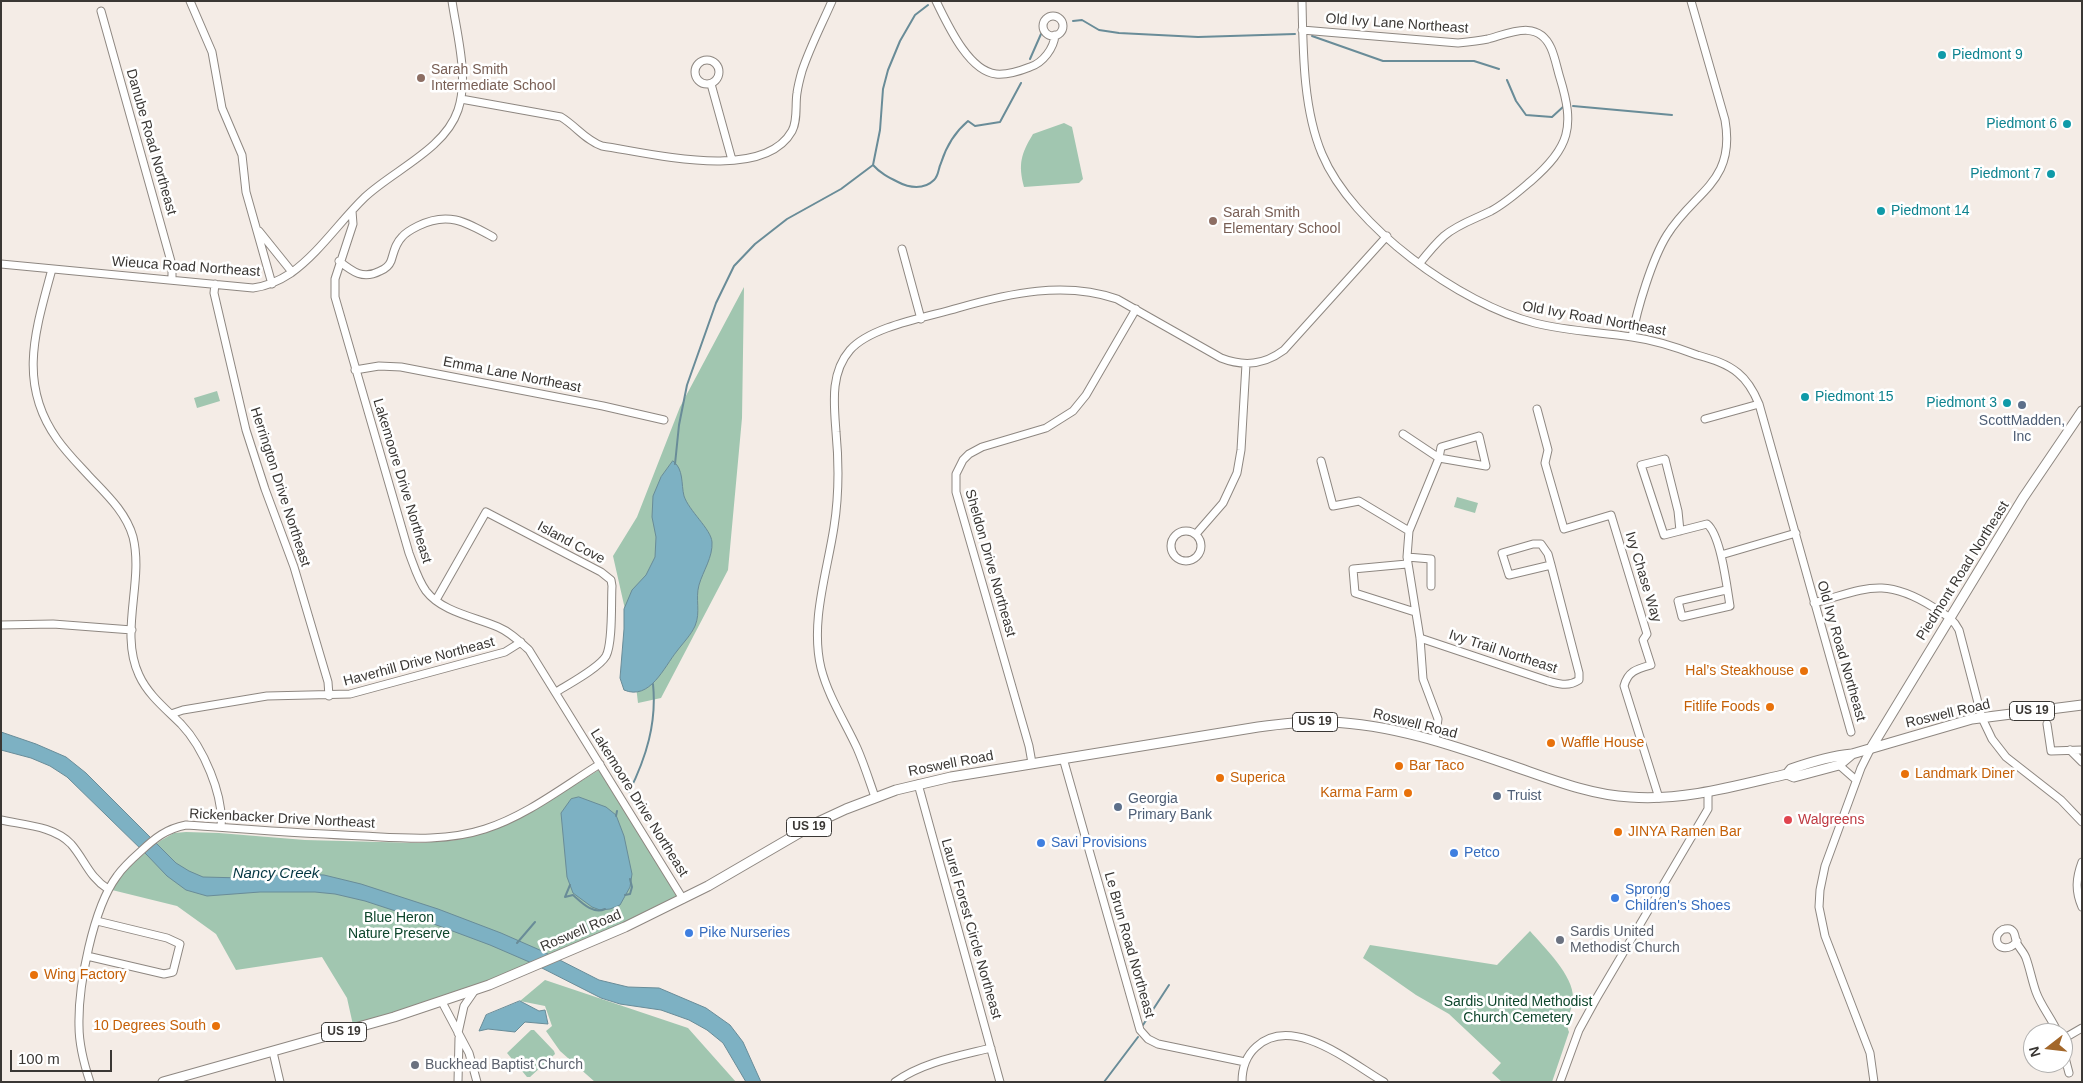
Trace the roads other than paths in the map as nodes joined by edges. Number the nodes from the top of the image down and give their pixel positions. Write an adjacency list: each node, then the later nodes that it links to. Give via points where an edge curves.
1 (190, 1): 14 (street, via 212,52 222,108 242,155 246,192)
2 (452, 1): 11 (street, Wieuca Road Northeast, via 461,68)
3 (832, 1): 12 (street, via 802,72 792,131 770,153)
4 (936, 1): 9 (street, via 962,50 974,62 996,74 1036,66 1050,50)
5 (1302, 1): 8 (street, Old Ivy Road Northeast)
6 (1691, 1): 28 (street, via 1725,120 1726,154 1715,180 1675,223 1661,245)
7 (101, 11): 23 (street, Danube Road Northeast, via 172,265)
8 (1302, 30): 15 (street, Old Ivy Road Northeast, via 1306,85 1322,154 1345,194); 20 (street, Old Ivy Lane Northeast, via 1458,43 1524,30 1540,35 1551,48 1569,112 1567,134 1558,154 1509,200 1445,235)
9 (1055, 35)
10 (711, 84): 12 (street)
11 (461, 99): 12 (street, via 561,117 588,140 602,146 697,160); 13 (street, Wieuca Road Northeast, via 454,119 442,137 373,190)
12 (732, 160)
13 (352, 211): 18 (street, Lakemoore Drive Northeast, via 353,224); 22 (street, Wieuca Road Northeast)
14 (258, 231): 22 (street); 25 (street)
15 (1387, 236): 20 (street, Old Ivy Road Northeast); 29 (street, via 1284,350 1267,360)
16 (492, 237): 18 (street, via 460,220 443,218 423,223 402,236 391,262 374,274 365,276 353,272)
17 (902, 249): 27 (street)
18 (339, 261): 30 (street, Lakemoore Drive Northeast, via 335,297)
19 (1, 264): 21 (street, Wieuca Road Northeast)
20 (1419, 264): 28 (street, Old Ivy Road Northeast, via 1464,295 1512,317 1556,328)
21 (52, 269): 23 (street, Wieuca Road Northeast); 53 (street, via 34,340 35,389 56,438 117,507 130,528 136,573)
22 (292, 272): 25 (street, Wieuca Road Northeast)
23 (172, 280): 24 (street, Wieuca Road Northeast)
24 (215, 284): 25 (street, Wieuca Road Northeast, via 253,288); 57 (street, Herrington Drive Northeast, via 214,293 246,430 294,567 328,682)
25 (272, 284)
26 (1136, 309): 27 (street, via 1100,293 1055,290 998,297); 29 (street, via 1221,358); 70 (street, Sheldon Drive Northeast, via 1086,395 1073,411 1046,428 975,450 963,460 956,474 956,492)
27 (921, 319): 77 (street, via 877,331 859,341 842,361 834,386 838,491 819,614 818,651 826,686 857,749)
28 (1632, 337): 31 (street, Old Ivy Road Northeast, via 1666,344 1730,367 1750,386)
29 (1246, 364): 42 (street, via 1237,473 1222,503)
30 (355, 370): 35 (street, Emma Lane Northeast, via 401,367); 48 (street, Lakemoore Drive Northeast, via 409,553 421,584)
31 (1759, 404): 34 (street); 41 (street, Old Ivy Road Northeast)
32 (1537, 409): 78 (street, Ivy Chase Way, via 1548,450 1545,463 1564,529 1611,515 1646,634 1643,640 1651,665 1627,677 1624,686)
33 (2082, 411): 51 (main road, Piedmont Road Northeast, via 2023,498)
34 (1705, 419)
35 (664, 420)
36 (1402, 434): 37 (street)
37 (1439, 458): 37 (street, via 1441,447 1479,436 1486,466); 39 (street)
38 (1321, 461): 39 (street, via 1333,506 1359,501)
39 (1409, 531): 44 (street)
40 (1680, 531): 40 (street, via 1664,535 1641,465 1665,459); 43 (street, via 1707,524 1716,536)
41 (1796, 533): 43 (street); 49 (street, Old Ivy Road Northeast)
42 (1196, 534): 42 (street, via 1185,530 1174,536 1171,547 1177,558 1188,561 1198,555 1202,544)
43 (1721, 555): 47 (street)
44 (1407, 561): 46 (street, via 1431,559); 50 (street); 50 (street, via 1353,569 1355,593)
45 (1551, 564): 45 (street, Ivy Trail Northeast, via 1541,544 1502,553 1509,575); 54 (street, Ivy Trail Northeast, via 1579,673 1579,680 1573,684 1548,681)
46 (1431, 586)
47 (1726, 590): 47 (street, via 1678,601 1682,617 1730,606)
48 (436, 600): 55 (street, Lakemoore Drive Northeast, via 500,628); 56 (street, Island Cove, via 486,512 601,572 612,586 606,656)
49 (1814, 603): 51 (street, via 1866,589 1889,588 1914,595); 62 (street, Old Ivy Road Northeast)
50 (1415, 612): 54 (street)
51 (1950, 618): 60 (street, via 1958,630); 64 (main road, Piedmont Road Northeast)
52 (1, 625): 53 (street, via 53,624)
53 (132, 630): 59 (street, via 132,653 139,676)
54 (1420, 638): 63 (street, via 1423,679 1438,719)
55 (521, 642): 56 (street, Lakemoore Drive Northeast); 57 (street, Haverhill Drive Northeast, via 504,652 388,685)
56 (556, 692): 71 (street, Lakemoore Drive Northeast)
57 (329, 696): 59 (street, Haverhill Drive Northeast, via 267,696)
58 (2082, 705): 60 (main road, Roswell Road / US 19)
59 (171, 714): 81 (street, via 191,737 206,763 221,810)
60 (1982, 718): 64 (main road, Roswell Road / US 19); 80 (street, via 2006,757 2061,800)
61 (2047, 724): 65 (street, via 2051,751)
62 (1851, 732)
63 (1435, 742): 68 (main road, Roswell Road / US 19, via 1363,724 1295,723); 78 (main road, Roswell Road / US 19, via 1581,788 1629,797)
64 (1871, 748): 67 (main road, Roswell Road / US 19); 74 (street)
65 (2070, 750): 66 (street); 69 (street)
66 (2082, 750)
67 (1852, 754): 72 (main road, Roswell Road / US 19); 73 (main road, Roswell Road / US 19, via 1836,755 1791,768)
68 (1063, 758): 70 (main road, Roswell Road / US 19); 95 (street, Le Brun Road Northeast, via 1140,1030 1158,1044)
69 (2082, 762)
70 (1032, 763): 75 (main road, Roswell Road / US 19)
71 (600, 764): 81 (street, Rickenbacker Drive Northeast, via 510,819 484,830 457,836 304,834); 84 (street, Lakemoore Drive Northeast)
72 (1839, 765): 73 (main road, Roswell Road / US 19, via 1794,777); 74 (street)
73 (1787, 774): 76 (main road, Roswell Road / US 19)
74 (1856, 780): 106 (street, via 1825,866 1819,907 1824,936 1870,1054)
75 (918, 784): 77 (main road, Roswell Road / US 19); 93 (street, Laurel Forest Circle Northeast)
76 (1708, 793): 78 (main road, Roswell Road / US 19); 105 (street, via 1708,809 1596,999)
77 (875, 797): 84 (main road, Roswell Road / US 19, via 818,822)
78 (1659, 798)
79 (1, 820): 83 (street, via 46,829 64,838 92,876)
80 (2082, 822)
81 (221, 827): 83 (street, Rickenbacker Drive Northeast, via 186,825 157,836 116,876)
82 (2082, 862): 85 (street, via 2076,885)
83 (108, 889): 86 (street, Rickenbacker Drive Northeast)
84 (683, 899): 89 (main road, Roswell Road / US 19, via 560,956)
85 (2082, 907)
86 (97, 921): 88 (street, Rickenbacker Drive Northeast); 88 (street, via 180,944 173,972 164,974)
87 (2016, 941): 91 (street, via 2026,957 2036,993)
88 (87, 956): 96 (street, Rickenbacker Drive Northeast, via 80,993 79,1027)
89 (476, 989): 90 (main road, Roswell Road / US 19); 92 (street, via 464,1006)
90 (442, 1002): 92 (street); 94 (main road, Roswell Road / US 19)
91 (2052, 1023)
92 (459, 1035): 99 (street); 100 (street)
93 (991, 1048): 101 (street, via 923,1066); 102 (street, Laurel Forest Circle Northeast)
94 (273, 1052): 97 (main road, Roswell Road / US 19); 98 (street)
95 (1245, 1062): 103 (street); 104 (street, via 1266,1039 1280,1034 1297,1035 1335,1052)
96 (90, 1082)
97 (163, 1082)
98 (280, 1082)
99 (458, 1082)
100 (477, 1082)
101 (895, 1082)
102 (1000, 1082)
103 (1242, 1082)
104 (1384, 1082)
105 (1560, 1082)
106 (1874, 1082)

